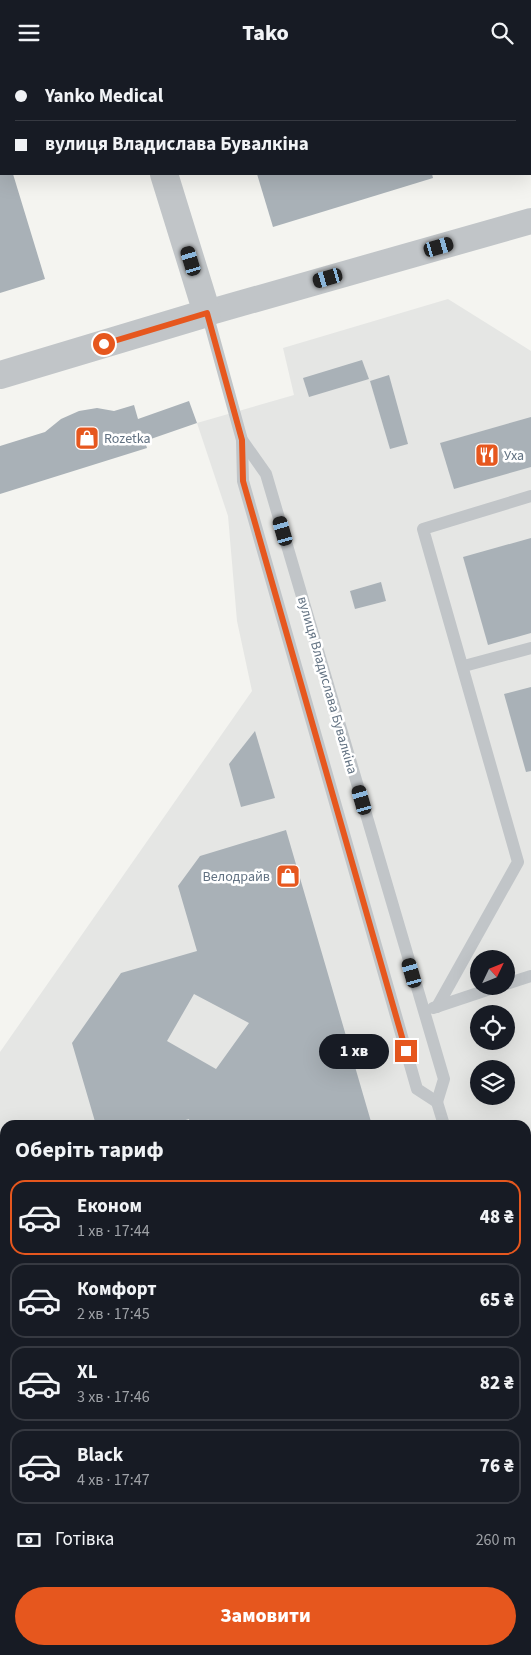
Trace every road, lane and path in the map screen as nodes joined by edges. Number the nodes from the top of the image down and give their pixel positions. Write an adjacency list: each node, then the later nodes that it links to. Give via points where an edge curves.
1 (164, 175): 3 (street, вулиця Владислава Бувалкіна)
2 (531, 221): 3 (street)
3 (207, 313): 4 (street); 5 (lane, вулиця Владислава Бувалкіна)
4 (0, 375)
5 (242, 440): 13 (lane, вулиця Владислава Бувалкіна, via 266,474); 14 (lane, вулиця Владислава Бувалкіна, via 243,481 417,1089)
6 (531, 496): 8 (lane, via 423,529)
7 (531, 648): 8 (lane)
8 (464, 666): 12 (lane, via 518,862)
9 (531, 976): 10 (lane)
10 (515, 981)
11 (472, 995): 12 (lane)
12 (437, 1007): 13 (lane)
13 (424, 1011): 14 (lane, вулиця Владислава Бувалкіна, via 444,1079)
14 (437, 1102): 15 (lane)
15 (442, 1120)

